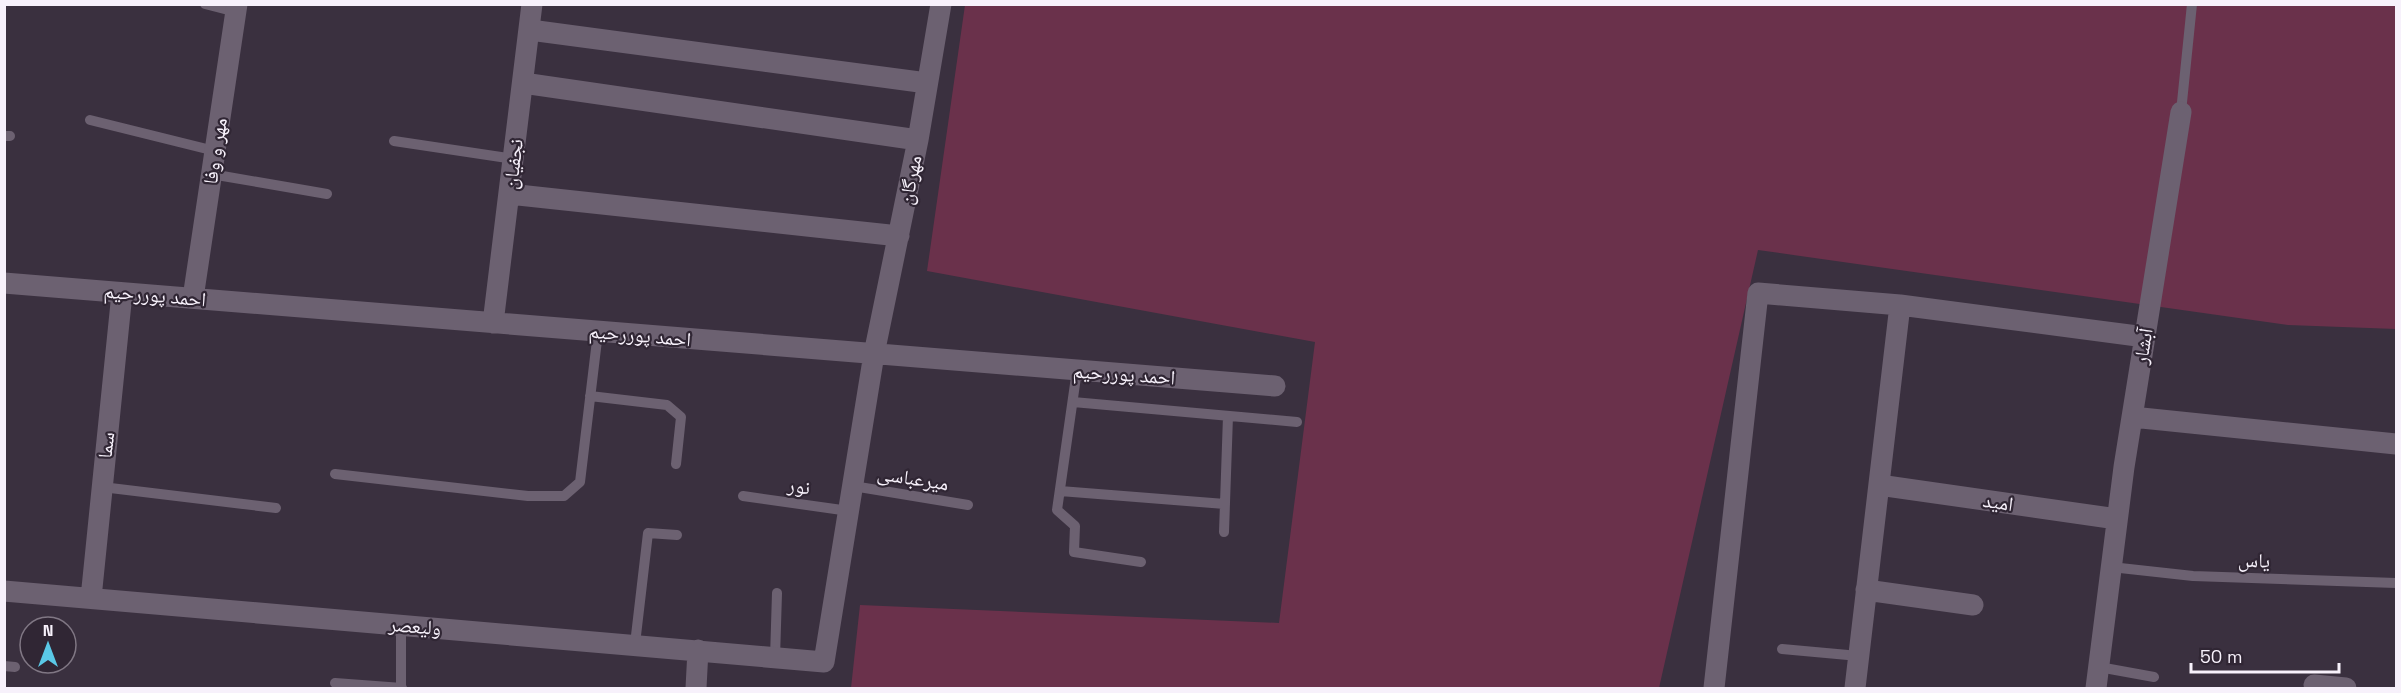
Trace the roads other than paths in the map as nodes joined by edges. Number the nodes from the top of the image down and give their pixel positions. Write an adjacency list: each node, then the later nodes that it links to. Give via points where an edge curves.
1 (204, 4): 5 (lane)
2 (532, 4): 6 (street, نجفیان)
3 (941, 4): 8 (street, مهرگان)
4 (2192, 4): 9 (lane, آبشار)
5 (236, 8): 13 (street, مهر و وفا)
6 (530, 30): 7 (street, نجفیان); 8 (street)
7 (523, 83): 11 (street); 14 (street, نجفیان)
8 (927, 84): 11 (street, مهرگان)
9 (2181, 112): 25 (street, آبشار)
10 (90, 120): 13 (lane)
11 (918, 140): 18 (street, مهرگان)
12 (394, 141): 14 (lane)
13 (215, 151): 15 (street, مهر و وفا)
14 (514, 159): 17 (street, نجفیان)
15 (211, 174): 16 (lane); 21 (street, مهر و وفا)
16 (327, 194)
17 (509, 194): 18 (street); 23 (street, نجفیان)
18 (898, 236): 26 (street, مهرگان)
19 (4, 283): 20 (street, احمد پوررحیم)
20 (122, 293): 21 (street, احمد پوررحیم); 39 (street, سما)
21 (193, 298): 23 (street, احمد پوررحیم)
22 (1900, 304): 25 (street); 37 (street); 70 (street, via 1758,293)
23 (494, 323): 24 (street, احمد پوررحیم)
24 (598, 332): 26 (street, احمد پوررحیم); 29 (lane)
25 (2145, 337): 32 (street, آبشار)
26 (874, 354): 27 (street, احمد پوررحیم); 38 (street, مهرگان)
27 (1077, 370): 28 (street, احمد پوررحیم); 30 (lane)
28 (1275, 386)
29 (591, 396): 35 (lane, via 666,405 681,417); 36 (lane, via 580,482 564,496 528,496)
30 (1073, 402): 31 (lane); 40 (lane)
31 (1228, 416): 33 (lane); 42 (lane)
32 (2132, 417): 34 (street); 46 (street, آبشار)
33 (1297, 422)
34 (2397, 444)
35 (676, 464)
36 (335, 474)
37 (1879, 485): 46 (street, امید); 52 (street)
38 (853, 486): 43 (lane, میرعباسی); 45 (street, مهرگان)
39 (102, 487): 44 (lane); 55 (street, سما)
40 (1060, 491): 42 (lane); 49 (lane, via 1057,510 1075,526 1074,552)
41 (743, 496): 45 (lane, نور)
42 (1225, 504): 47 (lane)
43 (968, 505)
44 (276, 508)
45 (849, 511): 63 (street, مهرگان)
46 (2117, 519): 50 (street, آبشار)
47 (1224, 532)
48 (677, 536): 58 (lane, via 648,533)
49 (1141, 562)
50 (2111, 567): 51 (lane, یاس, via 2193,576); 64 (street, آبشار)
51 (2397, 584)
52 (1866, 590): 56 (street); 61 (street)
53 (4, 591): 55 (street, ولیعصر)
54 (777, 593): 62 (lane)
55 (91, 598): 57 (street, ولیعصر)
56 (1973, 604)
57 (401, 624): 58 (street, ولیعصر); 68 (lane)
58 (635, 644): 60 (street, ولیعصر)
59 (1782, 649): 61 (lane)
60 (698, 650): 62 (street, ولیعصر); 69 (street)
61 (1858, 656): 71 (street)
62 (775, 658): 63 (street, ولیعصر)
63 (824, 662)
64 (2099, 667): 65 (lane); 72 (street, آبشار)
65 (2154, 677)
66 (335, 682): 68 (lane)
67 (2314, 685): 73 (street)
68 (402, 688)
69 (696, 688)
70 (1714, 688)
71 (1855, 688)
72 (2097, 688)
73 (2346, 688)

